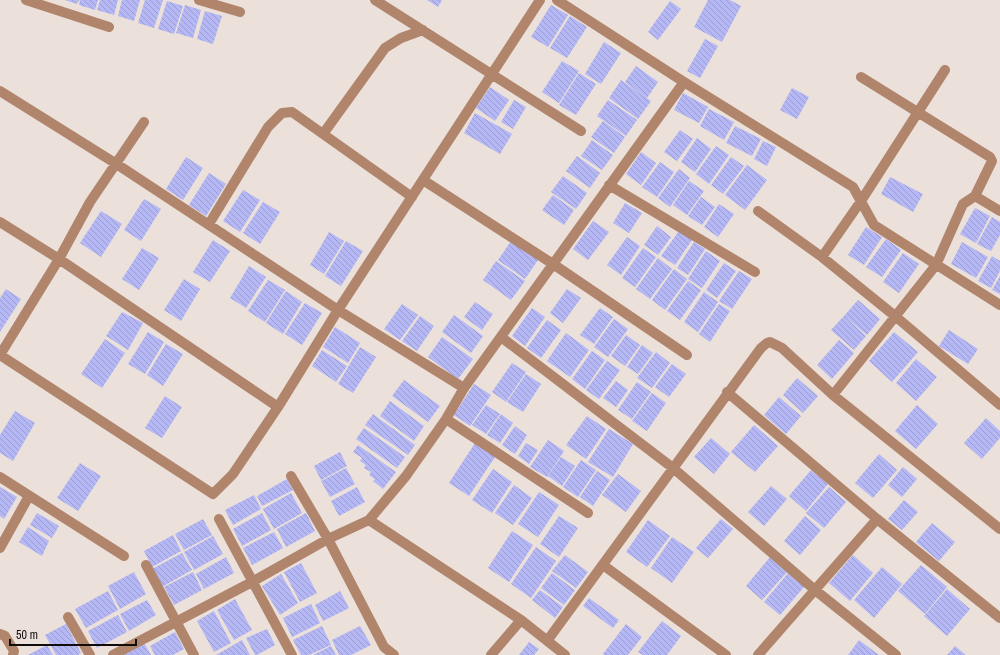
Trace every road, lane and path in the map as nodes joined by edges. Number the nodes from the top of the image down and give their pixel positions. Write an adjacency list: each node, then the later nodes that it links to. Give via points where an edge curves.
1 (26, 0): 7 (street)
2 (199, 0): 6 (street)
3 (375, 0): 8 (street)
4 (540, 0): 10 (street)
5 (557, 0): 12 (street)
6 (240, 12)
7 (109, 27)
8 (423, 30): 10 (street); 17 (street, via 401,38 385,48)
9 (945, 70): 14 (street)
10 (492, 74): 16 (street); 19 (street)
11 (861, 78): 14 (street)
12 (684, 82): 20 (street); 23 (street, via 853,187)
13 (0, 92): 18 (street)
14 (918, 112): 21 (street, via 990,156 992,161); 23 (street)
15 (144, 122): 18 (street)
16 (581, 131)
17 (323, 134): 22 (street); 27 (street, via 292,112 282,113 268,127)
18 (115, 163): 27 (street); 29 (street, via 85,210)
19 (423, 180): 22 (street); 30 (street)
20 (609, 185): 30 (street); 32 (street)
21 (975, 196): 25 (street); 31 (street, via 963,204)
22 (412, 197): 34 (street)
23 (860, 201): 28 (street); 31 (street, via 874,225)
24 (758, 211): 28 (street)
25 (1000, 211)
26 (0, 222): 29 (street)
27 (209, 224): 34 (street)
28 (822, 257): 35 (street)
29 (59, 259): 42 (street); 42 (street, via 0,355 213,494 233,474)
30 (553, 264): 36 (street); 37 (street)
31 (936, 265): 33 (street); 35 (street)
32 (755, 272)
33 (1000, 305)
34 (338, 310): 38 (street); 42 (street)
35 (896, 316): 40 (street); 41 (street)
36 (501, 337): 38 (street); 44 (street)
37 (688, 355)
38 (464, 388): 43 (street)
39 (727, 392): 40 (street, via 761,348 770,342 782,348); 44 (street); 50 (street)
40 (833, 395): 52 (street)
41 (1000, 405)
42 (278, 407)
43 (446, 419): 48 (street); 51 (street, via 406,476)
44 (673, 468): 57 (street); 59 (street)
45 (291, 476): 53 (street)
46 (0, 477): 47 (street)
47 (29, 496): 54 (street); 55 (street)
48 (588, 513)
49 (219, 519): 58 (street)
50 (877, 519): 59 (street); 61 (street)
51 (369, 520): 53 (street); 62 (street)
52 (1000, 529)
53 (328, 539): 58 (street); 71 (street, via 384,646)
54 (0, 548)
55 (124, 556)
56 (146, 565): 63 (street)
57 (603, 565): 65 (street); 74 (street)
58 (252, 582): 63 (street); 70 (street)
59 (815, 590): 75 (street); 76 (street)
60 (68, 617): 67 (street)
61 (1000, 618)
62 (520, 620): 65 (street); 72 (street)
63 (177, 622): 68 (street); 69 (street)
64 (0, 634): 66 (street, via 5,636 14,651)
65 (547, 641): 73 (street)
66 (13, 655)
67 (90, 655)
68 (113, 655)
69 (194, 655)
70 (292, 655)
71 (394, 655)
72 (491, 655)
73 (565, 655)
74 (726, 655)
75 (758, 655)
76 (896, 655)

